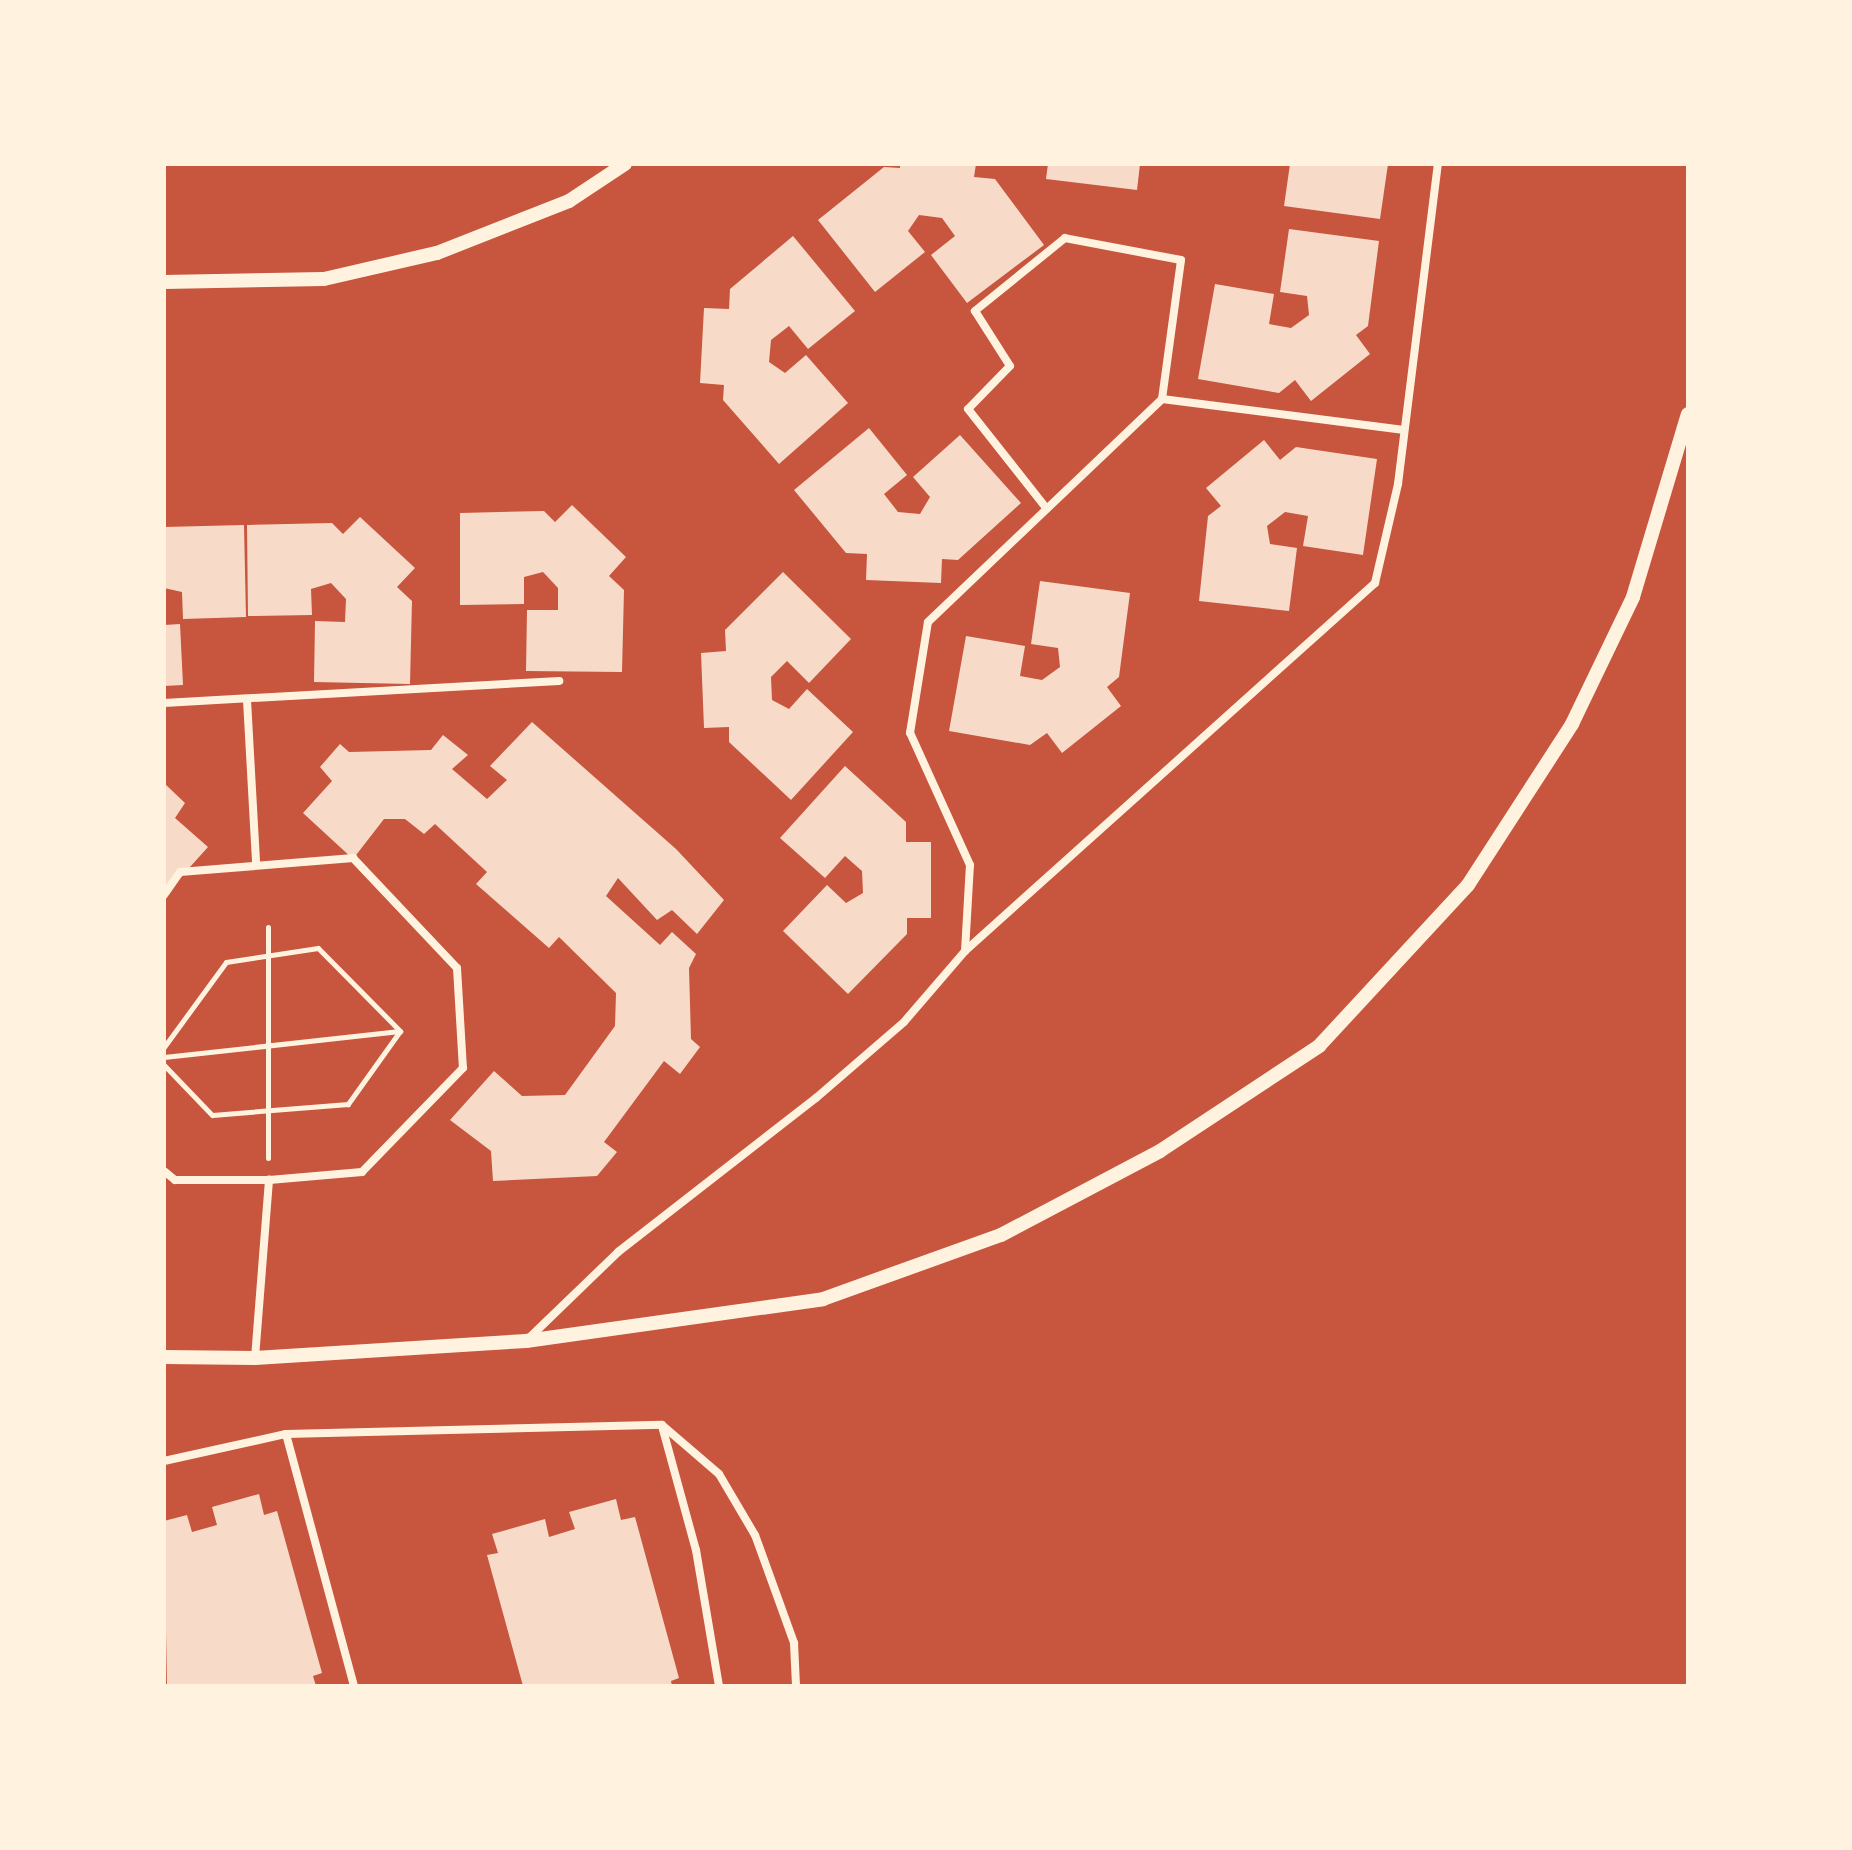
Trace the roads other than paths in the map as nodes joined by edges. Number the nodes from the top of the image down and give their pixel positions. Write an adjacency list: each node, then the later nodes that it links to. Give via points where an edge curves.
1 (625, 164): 3 (street, via 569,201 437,253 324,279)
2 (1438, 164): 6 (street)
3 (164, 282)
4 (1162, 399): 6 (street); 7 (street); 7 (street, via 1181,260 1065,238 975,311 1010,366 968,409)
5 (1688, 414): 16 (street, via 1633,597 1572,724 1468,885 1319,1046 1160,1151 1001,1235 823,1299)
6 (1404, 430): 13 (street, via 1398,484 1375,583)
7 (1047, 509): 13 (street, via 928,622 910,733 970,865)
8 (559, 681): 9 (street)
9 (247, 700): 10 (street); 11 (street)
10 (164, 703)
11 (256, 863): 12 (street, via 180,872); 15 (street, via 353,858 457,968 463,1068 362,1172)
12 (164, 895)
13 (965, 951): 16 (street, via 904,1022 816,1098 618,1252)
14 (164, 1171): 15 (street, via 175,1180)
15 (269, 1180): 18 (street)
16 (526, 1341): 18 (street)
17 (164, 1357): 18 (street)
18 (255, 1358)
19 (662, 1425): 20 (street); 23 (street, via 696,1550); 24 (street, via 719,1474 755,1535 794,1643)
20 (286, 1434): 21 (street); 22 (street)
21 (164, 1461)
22 (354, 1686)
23 (719, 1686)
24 (796, 1686)

